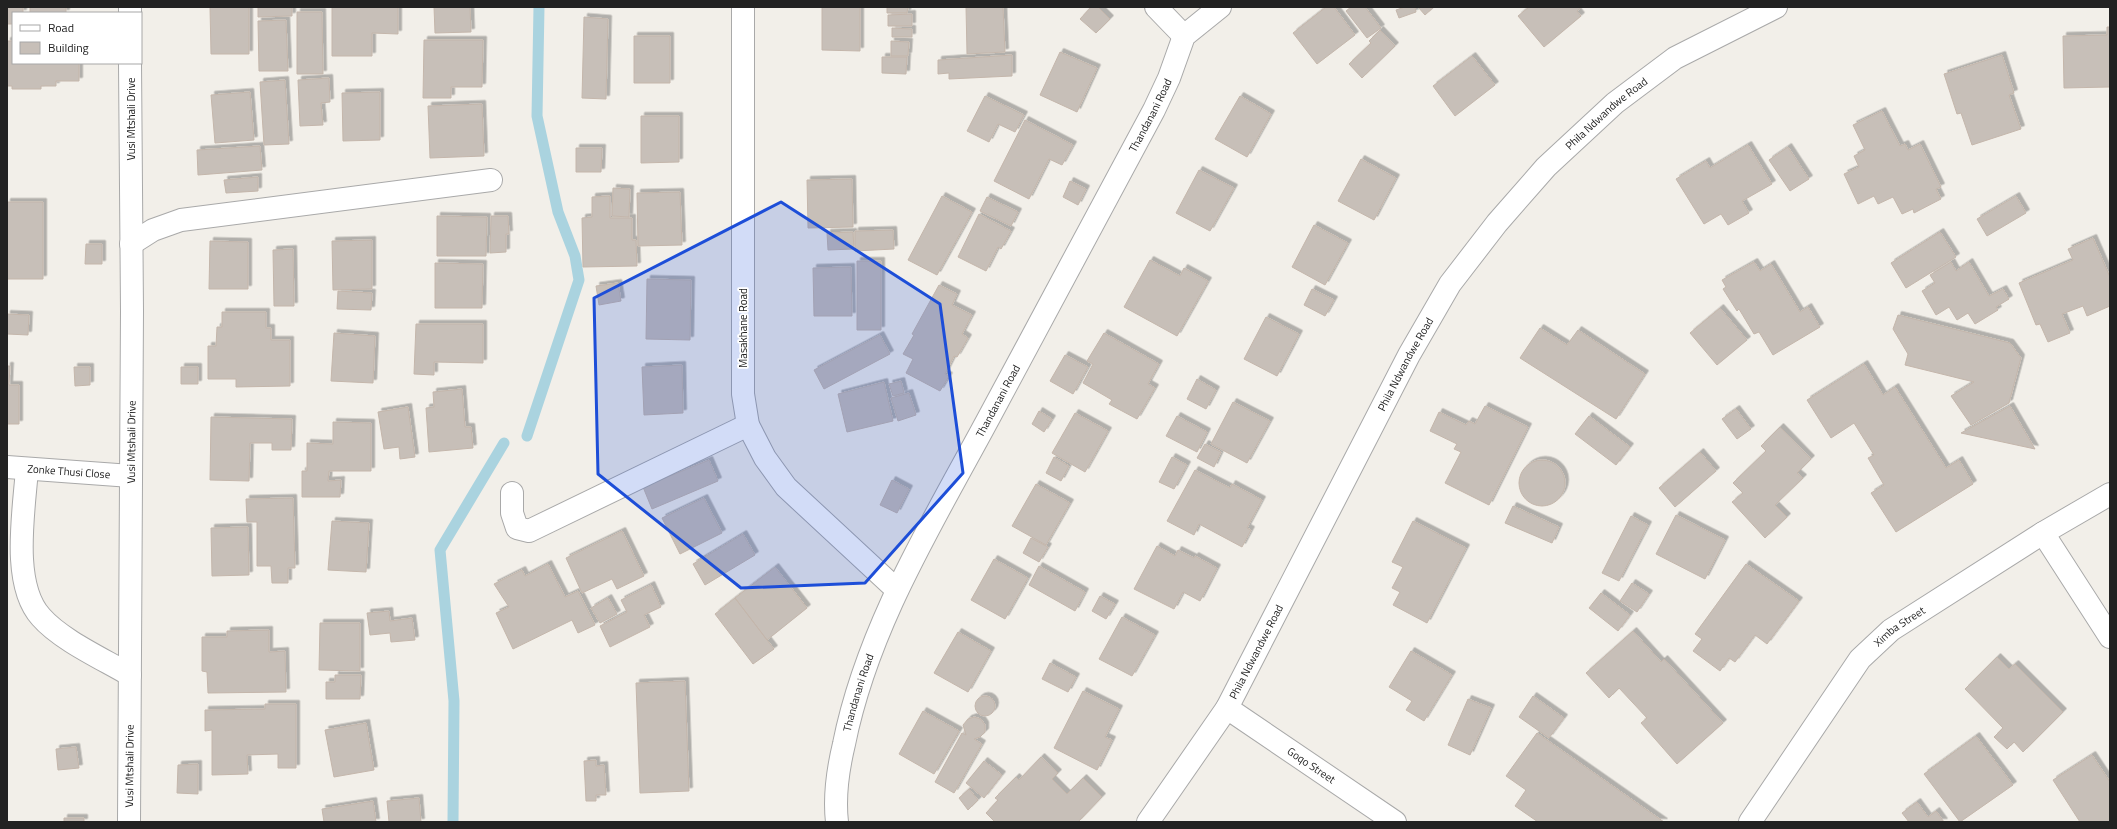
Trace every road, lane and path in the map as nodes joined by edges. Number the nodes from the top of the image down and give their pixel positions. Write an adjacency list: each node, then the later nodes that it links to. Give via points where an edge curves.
1 (743, 7): 9 (street, Masakhane Road, via 743,394)
2 (1156, 7): 5 (street)
3 (1220, 7): 5 (street)
4 (1776, 7): 18 (street, Phila Ndwandwe Road, via 1675,58 1616,103 1546,167 1497,223 1450,284 1409,356)
5 (1184, 36): 15 (street, Thandanani Road, via 1154,110)
6 (130, 64): 8 (street, Vusi Mtshali Drive)
7 (491, 180): 8 (street, via 181,220 153,230)
8 (131, 244): 11 (street, Vusi Mtshali Drive)
9 (748, 425): 12 (street, via 529,530 516,528 512,513); 15 (street, Masakhane Road, via 765,458 786,487)
10 (17, 468): 11 (street, Zonke Thusi Close); 17 (street, via 24,579 30,602 41,617 59,633)
11 (131, 476): 17 (street, Vusi Mtshali Drive)
12 (512, 493)
13 (2110, 494): 14 (street, Ximba Street)
14 (2043, 533): 16 (street); 23 (street, Ximba Street, via 1891,630 1860,659)
15 (897, 590): 20 (street, Thandanani Road, via 862,676 847,725 838,770 835,809)
16 (2110, 636)
17 (130, 675): 19 (street, Vusi Mtshali Drive)
18 (1227, 708): 21 (street, Phila Ndwandwe Road); 22 (street, Goqo Street)
19 (129, 822)
20 (837, 822)
21 (1148, 822)
22 (1395, 822)
23 (1750, 822)

